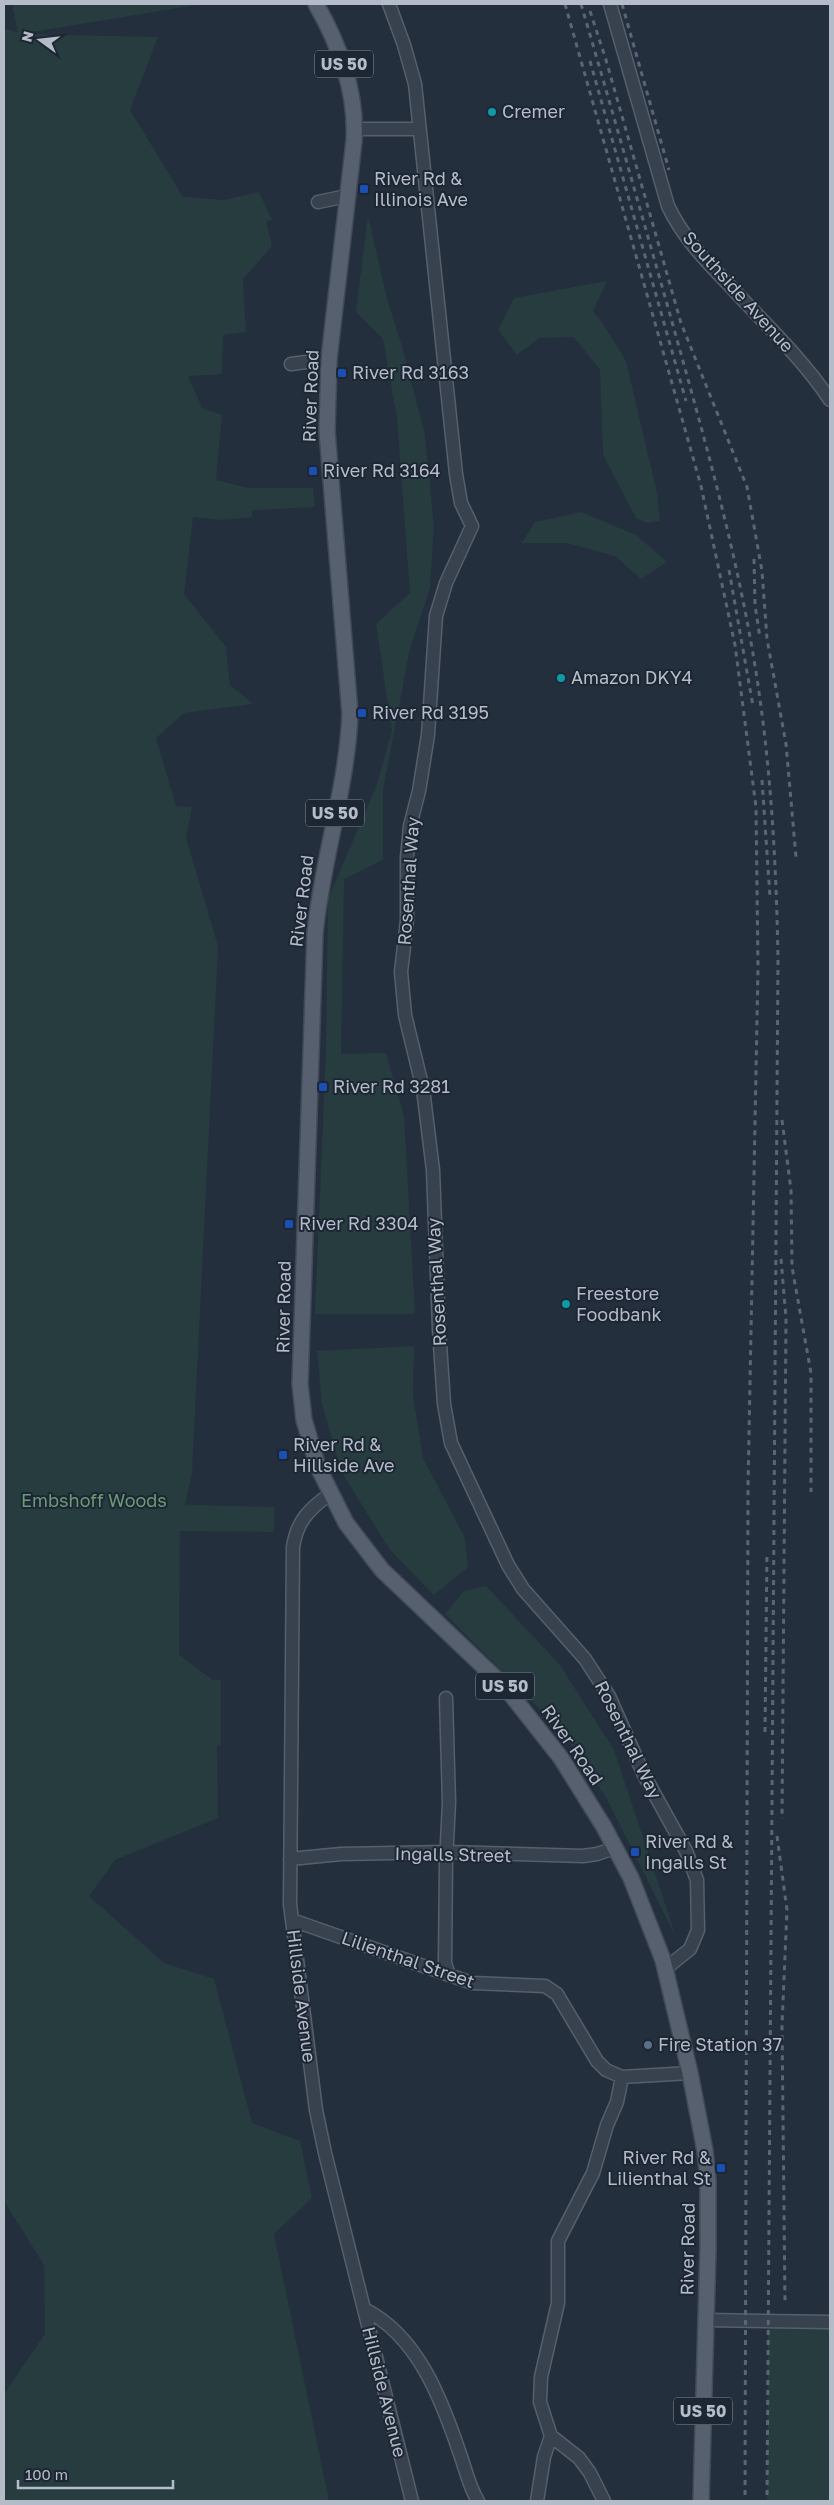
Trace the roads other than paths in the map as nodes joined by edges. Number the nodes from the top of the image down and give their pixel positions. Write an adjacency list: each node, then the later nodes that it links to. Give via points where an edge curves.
1 (316, 4): 5 (main road, River Road / US 50, via 344,65)
2 (389, 4): 4 (street, via 415,84)
3 (610, 4): 10 (street, Southside Avenue, via 668,206 676,223 699,254 802,363)
4 (418, 129): 5 (street); 17 (street, Rosenthal Way, via 456,474 462,503 472,526 446,583 436,616 428,735 410,826 407,920 401,972 405,1015 423,1089 433,1170 444,1404 450,1443 508,1565 523,1588 586,1660 609,1696 644,1775 689,1858 697,1880 698,1930 690,1949)
5 (354, 130): 6 (main road, River Road / US 50)
6 (347, 196): 7 (street); 8 (main road, River Road / US 50)
7 (318, 202)
8 (329, 359): 9 (street); 11 (main road, River Road / US 50, via 328,471 350,714 347,754 319,894 315,933 300,1384 304,1420)
9 (291, 364)
10 (830, 400)
11 (330, 1494): 13 (main road, River Road / US 50, via 346,1523 382,1570 505,1687 536,1723 582,1790); 15 (street, Hillside Avenue, via 302,1518 295,1532 293,1547)
12 (446, 1698): 14 (street)
13 (615, 1848): 14 (street, Ingalls Street, via 583,1856); 17 (main road, River Road / US 50, via 644,1910)
14 (447, 1852): 15 (street, Ingalls Street, via 341,1854); 18 (street, via 445,1963)
15 (290, 1859): 16 (street, Hillside Avenue)
16 (292, 1920): 18 (street, Lilienthal Street); 21 (street, Hillside Avenue, via 316,2110)
17 (665, 1969): 19 (main road, River Road / US 50)
18 (449, 1975): 20 (street, Lilienthal Street, via 486,1985 537,1985 552,1989 560,1997 597,2061 606,2070)
19 (690, 2073): 20 (street); 22 (main road, River Road / US 50, via 708,2180)
20 (622, 2077): 24 (street, via 593,2173 558,2241 558,2303 541,2377 540,2402)
21 (364, 2309): 25 (street, Hillside Avenue); 26 (street, via 403,2337 421,2366 447,2418)
22 (706, 2320): 23 (street); 29 (main road, River Road / US 50)
23 (830, 2322)
24 (551, 2436): 27 (street); 28 (street, via 579,2458)
25 (412, 2501)
26 (478, 2501)
27 (537, 2501)
28 (604, 2501)
29 (702, 2501)

